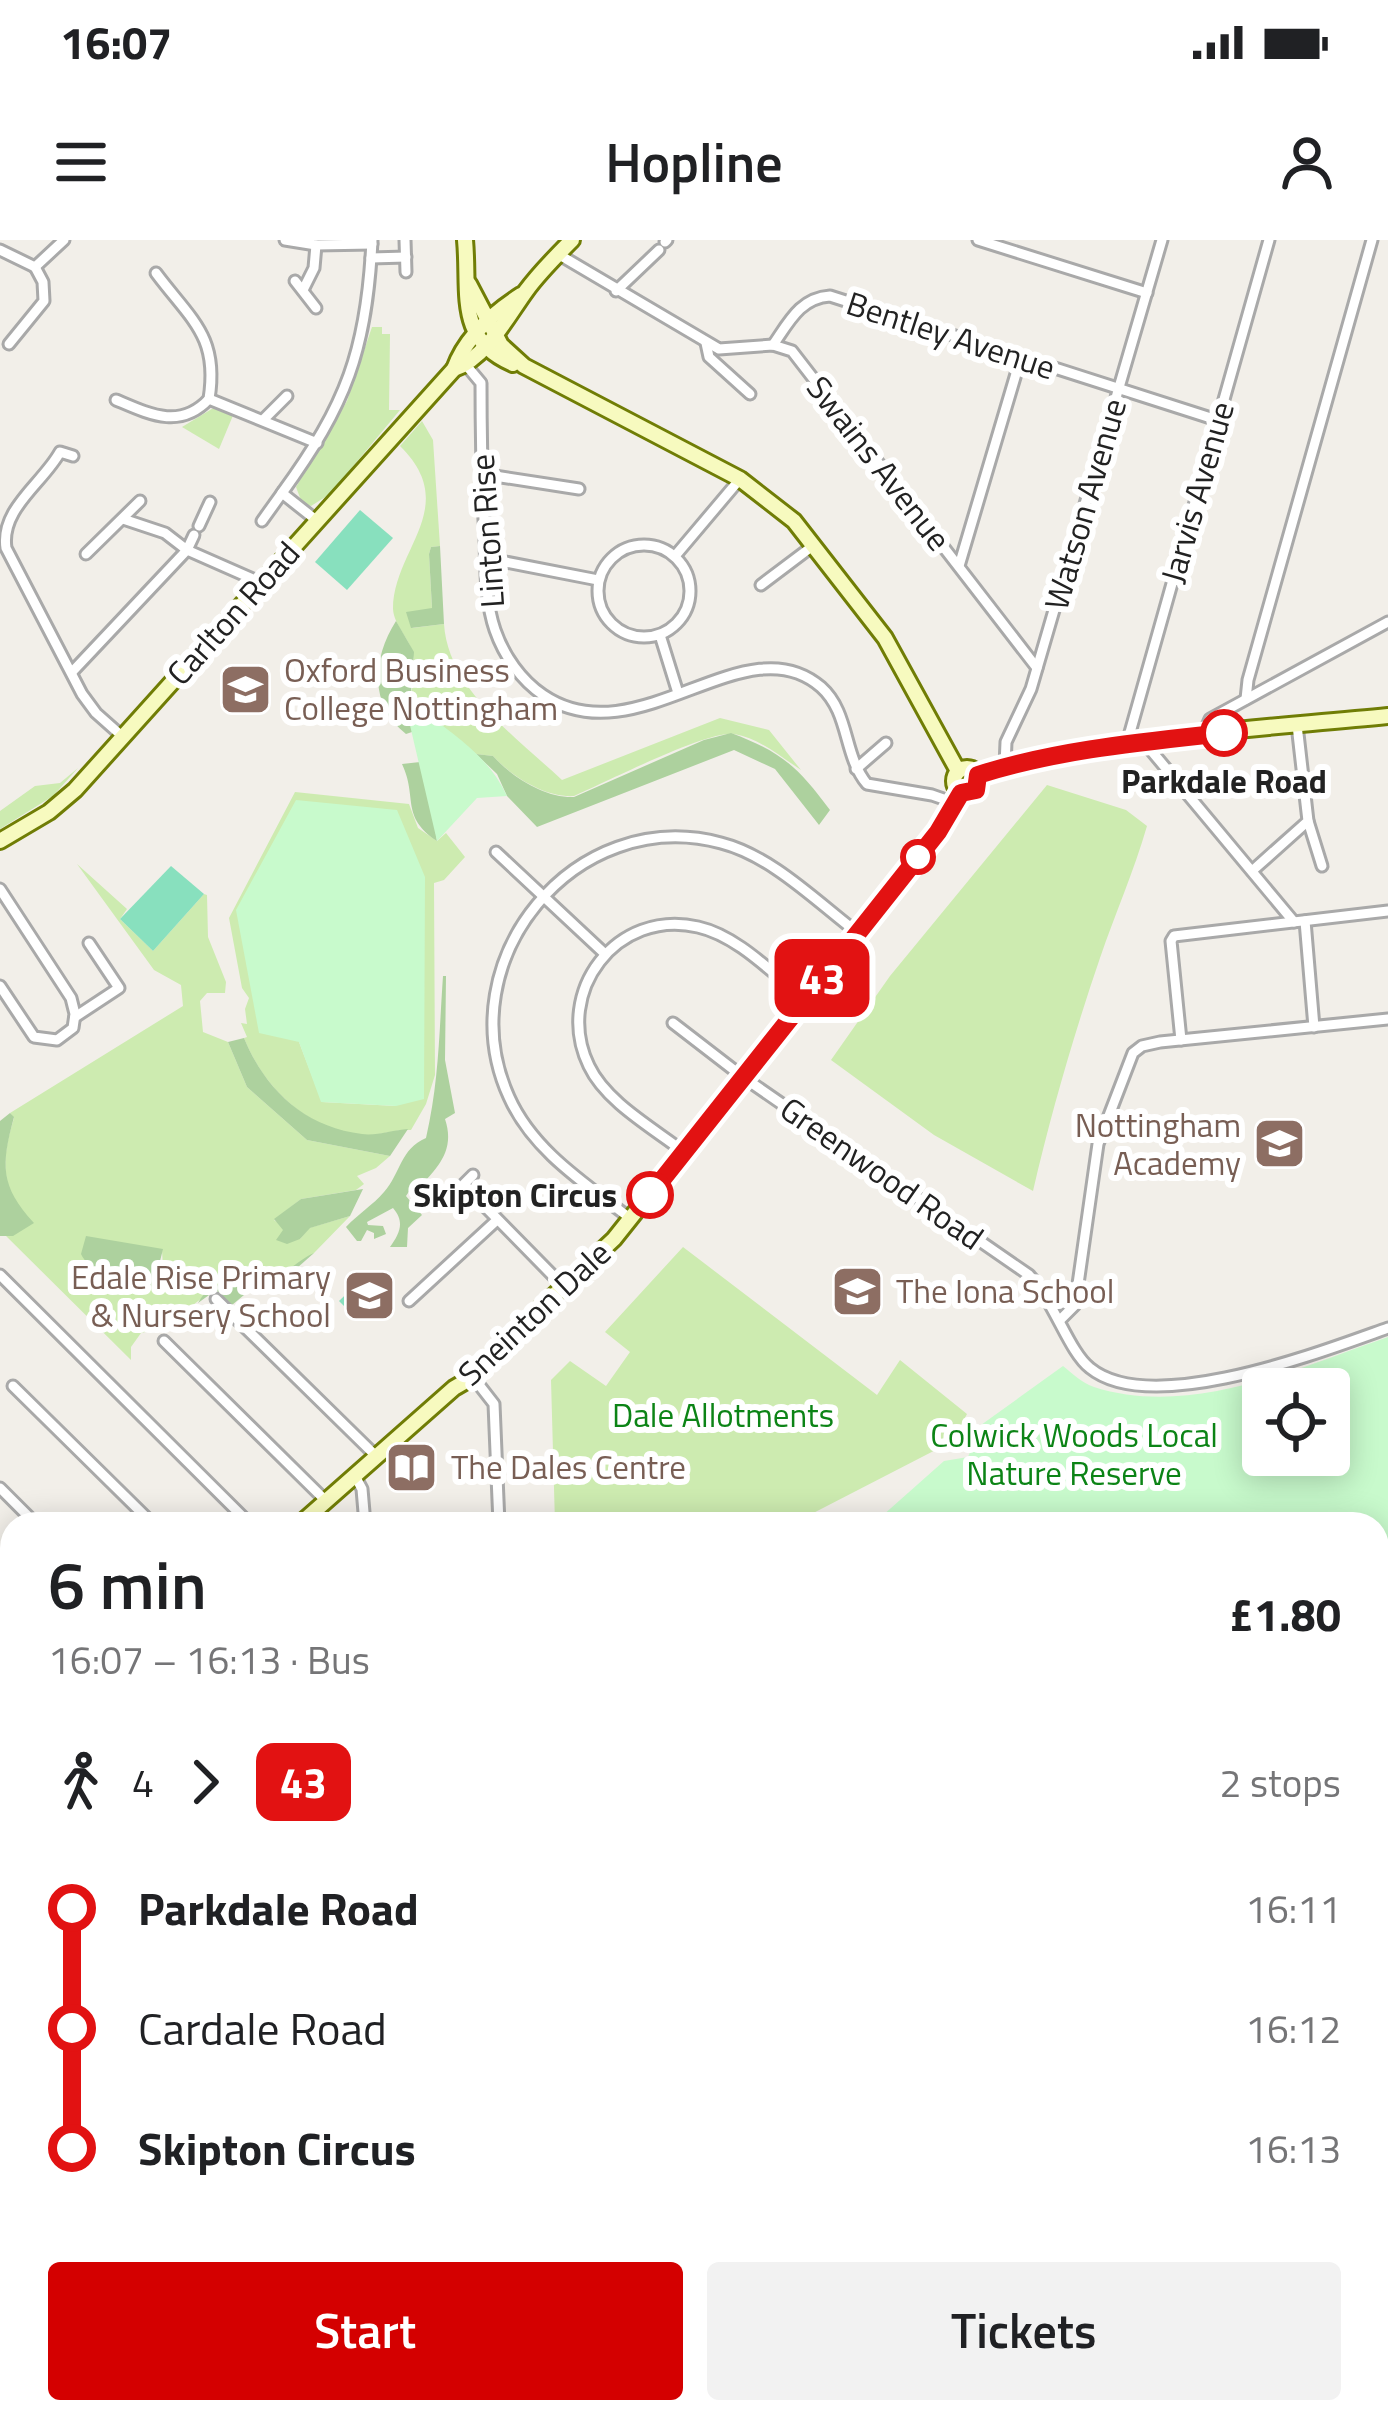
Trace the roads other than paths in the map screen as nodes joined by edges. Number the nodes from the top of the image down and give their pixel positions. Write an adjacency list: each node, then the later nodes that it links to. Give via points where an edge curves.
1 (64, 240): 17 (street)
2 (285, 240): 12 (street)
3 (405, 240): 15 (street)
4 (465, 240): 20 (street)
5 (572, 240): 14 (street, Carlton Road)
6 (978, 240): 23 (street)
7 (1162, 240): 23 (street, Watson Avenue)
8 (1269, 240): 39 (street, Jarvis Avenue)
9 (1372, 240): 65 (street)
10 (372, 242): 12 (street); 16 (street)
11 (663, 244): 21 (street)
12 (316, 245): 26 (street, via 314,268 299,286)
13 (0, 250): 17 (street)
14 (558, 254): 21 (street); 22 (street, Carlton Road)
15 (406, 257): 16 (street); 18 (street)
16 (370, 259): 40 (street, via 357,358)
17 (35, 266): 29 (street, via 44,301)
18 (406, 272)
19 (156, 273): 36 (street, via 209,345)
20 (469, 284): 24 (street); 27 (street, via 467,299)
21 (616, 291): 28 (street)
22 (525, 292): 25 (street, Carlton Road); 27 (street, Carlton Road)
23 (1147, 293): 33 (street, Watson Avenue)
24 (479, 298): 25 (street); 27 (street)
25 (505, 305): 27 (street, Carlton Road)
26 (316, 308)
27 (484, 334): 32 (street, Carlton Road, via 461,350); 43 (street, via 524,366)
28 (706, 343): 30 (street, via 735,351); 34 (street, via 710,357)
29 (9, 344)
30 (773, 345): 31 (street, Bentley Avenue, via 802,305 830,296); 56 (street, Swains Avenue, via 793,351)
31 (1022, 357): 33 (street, Bentley Avenue); 56 (street)
32 (460, 367): 42 (street, Linton Rise, via 481,383); 49 (street, Carlton Road)
33 (1119, 389): 39 (street, Bentley Avenue); 62 (street, Watson Avenue)
34 (750, 394)
35 (279, 397): 38 (street)
36 (209, 399): 37 (street, via 172,418); 38 (street)
37 (116, 400)
38 (264, 419): 40 (street)
39 (1217, 420): 72 (street, Jarvis Avenue)
40 (317, 443): 45 (street)
41 (73, 456): 63 (street, via 60,452 12,513 4,536)
42 (482, 474): 44 (street); 55 (street, Linton Rise)
43 (740, 479): 51 (street); 54 (street)
44 (579, 489)
45 (282, 493): 49 (street); 50 (street)
46 (140, 501): 48 (street)
47 (210, 502): 52 (street)
48 (123, 519): 52 (street); 53 (street)
49 (316, 520): 58 (street, Carlton Road)
50 (262, 521)
51 (814, 545): 59 (street); 75 (street, via 896,655)
52 (187, 550): 58 (street); 63 (street)
53 (86, 554)
54 (675, 556): 57 (street, via 653,545 629,547); 61 (street, via 688,576 689,599 679,621)
55 (485, 558): 57 (street); 64 (street, Linton Rise, via 495,632 530,687 560,707 595,716)
56 (958, 566): 62 (street, Swains Avenue)
57 (598, 580): 61 (street, via 599,605 613,626 635,637)
58 (262, 583): 69 (street, Carlton Road)
59 (760, 585)
60 (1388, 622): 65 (street)
61 (660, 634): 64 (street)
62 (1037, 668): 73 (street, Watson Avenue, via 1006,742)
63 (72, 672): 69 (street, via 95,713)
64 (678, 693): 74 (street, Linton Rise, via 755,669 800,676 820,686 842,714)
65 (1246, 699): 68 (street, via 1210,718)
66 (1388, 716): 67 (street)
67 (1297, 725): 68 (street); 78 (street)
68 (1203, 735): 70 (street)
69 (123, 736): 79 (street, Carlton Road, via 62,802)
70 (1144, 742): 72 (street); 82 (street)
71 (886, 743): 74 (street)
72 (1127, 745): 73 (street)
73 (1005, 766): 76 (street)
74 (856, 769): 77 (street, via 878,788)
75 (958, 771): 76 (street); 77 (street)
76 (978, 775): 77 (street, Sneinton Dale, via 976,790)
77 (958, 798): 87 (street, Sneinton Dale)
78 (1308, 821): 81 (street); 82 (street)
79 (0, 841)
80 (496, 852): 84 (street)
81 (1322, 866)
82 (1252, 871): 86 (street)
83 (0, 889): 92 (street)
84 (541, 896): 87 (street, via 604,850 640,839 702,838 767,864); 89 (street); 102 (street, via 500,966 495,1056 531,1133)
85 (1388, 911): 86 (street)
86 (1300, 921): 95 (street); 96 (street, via 1174,936)
87 (858, 933): 91 (street, Sneinton Dale)
88 (89, 943): 92 (street, via 119,988)
89 (604, 953): 91 (street, via 647,929 699,927 729,940); 98 (street, via 582,993 582,1049 613,1097)
90 (0, 986): 92 (street, via 41,1040 67,1034)
91 (805, 999): 97 (street, Sneinton Dale)
92 (75, 1017)
93 (1388, 1019): 95 (street)
94 (673, 1023): 97 (street, Greenwood Road)
95 (1315, 1027): 96 (street)
96 (1181, 1040): 110 (street, via 1142,1046 1129,1061 1098,1144 1075,1305)
97 (743, 1077): 98 (street, Sneinton Dale); 110 (street, Greenwood Road, via 1014,1264)
98 (684, 1152): 102 (street, Sneinton Dale)
99 (473, 1175): 100 (street)
100 (464, 1185): 101 (street); 103 (street)
101 (452, 1196)
102 (631, 1219): 106 (street, Sneinton Dale)
103 (496, 1220): 106 (street); 109 (street)
104 (0, 1275): 105 (street)
105 (13, 1287): 107 (street); 121 (street)
106 (565, 1288): 113 (street, Sneinton Dale)
107 (0, 1297)
108 (216, 1299): 115 (street)
109 (409, 1301)
110 (1061, 1319): 111 (street, Greenwood Road, via 1095,1372 1167,1384 1282,1365)
111 (1388, 1328)
112 (164, 1341): 118 (street)
113 (472, 1377): 115 (street, Sneinton Dale); 124 (street, via 494,1404)
114 (13, 1386): 120 (street)
115 (377, 1457): 116 (street, Sneinton Dale)
116 (355, 1476): 118 (street, Sneinton Dale); 123 (street)
117 (0, 1488): 119 (street)
118 (326, 1502): 122 (street, Sneinton Dale)
119 (24, 1512)
120 (141, 1512)
121 (238, 1512)
122 (314, 1512)
123 (364, 1512)
124 (499, 1512)

